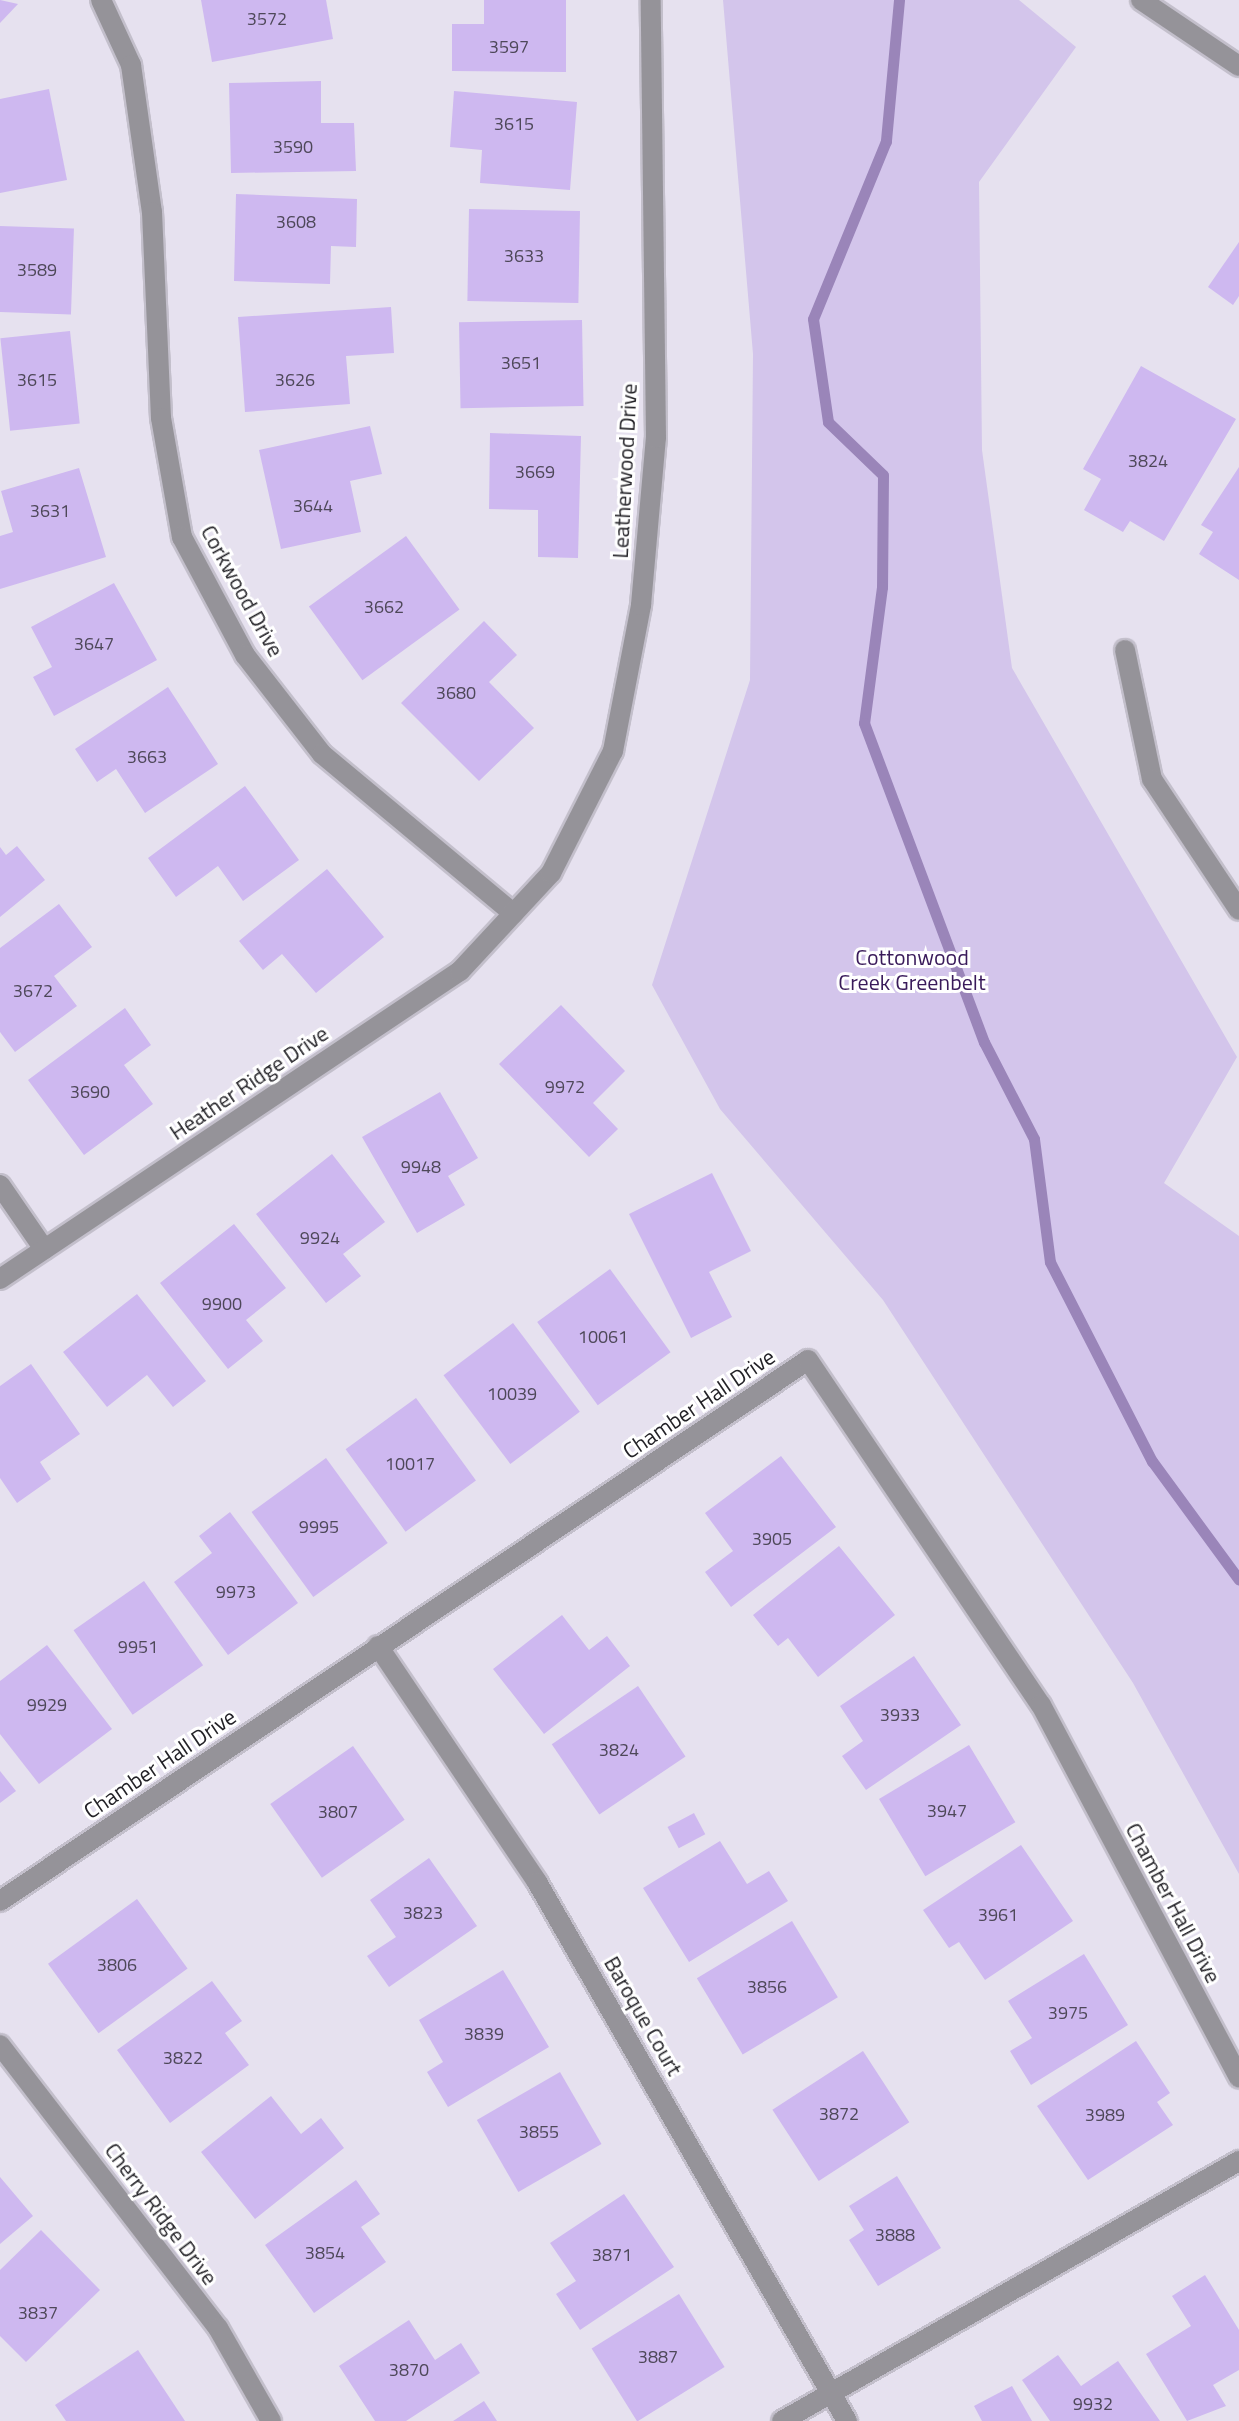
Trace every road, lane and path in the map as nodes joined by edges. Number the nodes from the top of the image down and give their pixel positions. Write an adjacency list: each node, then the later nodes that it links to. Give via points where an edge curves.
1 (101, 0): 7 (street, Corkwood Drive, via 131,65 152,212 161,418 182,537 245,655 322,754)
2 (651, 0): 7 (street, Leatherwood Drive, via 656,438 641,605 613,751 551,873)
3 (1141, 0): 4 (street)
4 (1239, 66)
5 (1125, 650): 6 (street, via 1152,779)
6 (1239, 910)
7 (513, 913): 9 (street, Heather Ridge Drive, via 460,971)
8 (0, 1185): 9 (street)
9 (44, 1249): 10 (street, Heather Ridge Drive)
10 (0, 1279)
11 (378, 1646): 12 (street, Chamber Hall Drive); 14 (street, Chamber Hall Drive, via 808,1360 1041,1705); 16 (street, Baroque Court, via 537,1882)
12 (0, 1901)
13 (0, 2045): 17 (street, Cherry Ridge Drive, via 218,2328)
14 (1239, 2078)
15 (1239, 2161): 16 (street)
16 (832, 2393): 18 (street); 19 (street, Baroque Court)
17 (271, 2421)
18 (782, 2421)
19 (847, 2421)

